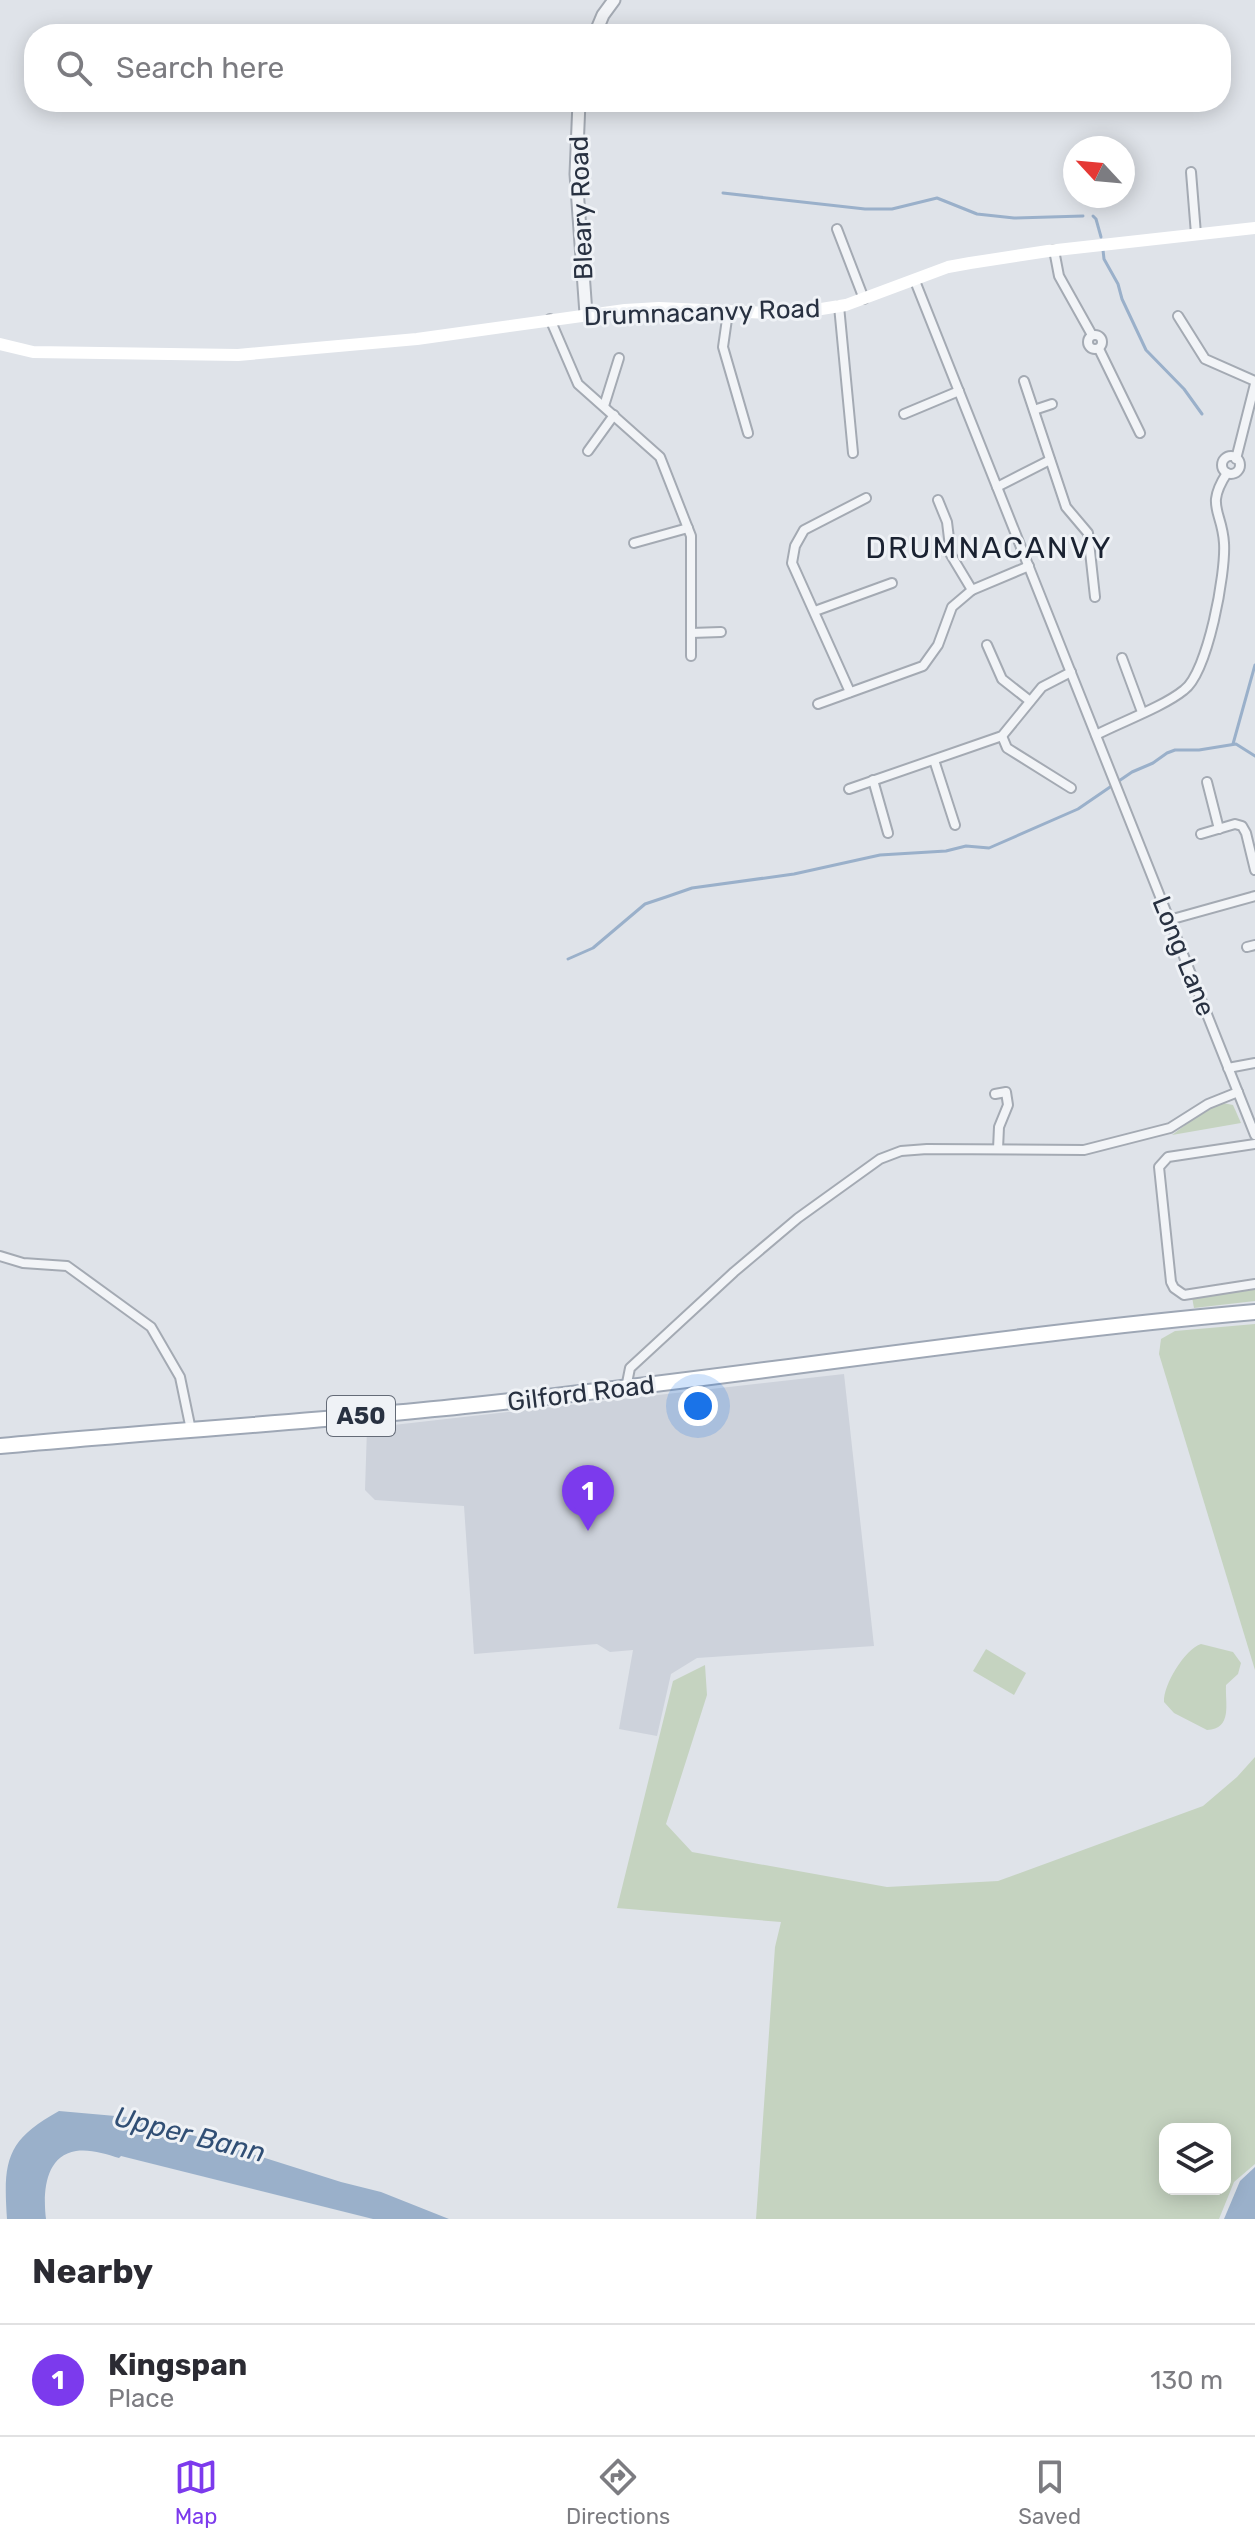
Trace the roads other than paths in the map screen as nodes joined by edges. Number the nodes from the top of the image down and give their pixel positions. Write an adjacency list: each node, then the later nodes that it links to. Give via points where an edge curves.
1 (614, 0): 2 (street)
2 (599, 24)
3 (579, 112): 13 (street, Bleary Road, via 576,174)
4 (1191, 172): 7 (street)
5 (1255, 228): 7 (main road, Drumnacanvy Road)
6 (837, 229): 10 (street)
7 (1196, 234): 8 (main road, Drumnacanvy Road)
8 (1054, 250): 9 (main road, Drumnacanvy Road, via 948,267); 27 (street, via 1059,276 1092,335 1102,340 1099,349)
9 (915, 281): 10 (main road, Drumnacanvy Road); 20 (street, Long Lane)
10 (864, 299): 11 (main road, Drumnacanvy Road)
11 (839, 306): 12 (main road, Drumnacanvy Road); 29 (street)
12 (728, 312): 13 (main road, Drumnacanvy Road, via 659,308); 26 (street, via 723,347)
13 (586, 314): 15 (main road, Drumnacanvy Road)
14 (1178, 316): 19 (street, via 1205,359)
15 (550, 319): 16 (main road, Drumnacanvy Road, via 417,339 238,355 33,352); 22 (street, via 578,384)
16 (0, 344)
17 (619, 358): 22 (street)
18 (1024, 381): 23 (street)
19 (1255, 383): 50 (street, via 1236,459 1224,460 1227,473 1214,505 1224,541 1222,588 1200,667 1184,691)
20 (959, 391): 24 (street); 31 (street, Long Lane)
21 (1052, 404): 23 (street)
22 (604, 406): 25 (street)
23 (1034, 410): 30 (street)
24 (904, 414)
25 (614, 415): 28 (street); 34 (street, via 660,457)
26 (748, 433)
27 (1140, 433)
28 (588, 451)
29 (853, 453)
30 (1050, 460): 31 (street); 39 (street, via 1066,507 1088,533)
31 (997, 487): 36 (street, Long Lane)
32 (866, 498): 40 (street, via 804,530 795,546 792,563)
33 (938, 500): 38 (street, via 951,555)
34 (688, 528): 35 (street); 42 (street)
35 (634, 543)
36 (1029, 566): 38 (street); 46 (street, Long Lane)
37 (892, 583): 40 (street)
38 (972, 590): 47 (street, via 952,607 938,645 923,666)
39 (1095, 597)
40 (815, 611): 47 (street)
41 (721, 632): 42 (street)
42 (691, 633): 44 (street)
43 (987, 645): 48 (street, via 1002,679)
44 (691, 656)
45 (1122, 658): 50 (street)
46 (1071, 672): 48 (street, via 1042,687); 51 (street, Long Lane)
47 (850, 692): 49 (street)
48 (1030, 701): 52 (street)
49 (818, 704)
50 (1142, 712): 51 (street)
51 (1096, 735): 64 (street, Long Lane)
52 (1002, 736): 53 (street); 56 (street, via 1007,748)
53 (934, 760): 54 (street); 58 (street)
54 (873, 780): 57 (street); 60 (street)
55 (1207, 782): 59 (street)
56 (1071, 788)
57 (849, 789)
58 (955, 825)
59 (1219, 829): 61 (street); 62 (street, via 1235,824 1244,828)
60 (888, 833)
61 (1201, 834)
62 (1255, 870)
63 (1255, 896): 64 (street)
64 (1169, 920): 66 (street, Long Lane)
65 (1255, 1063): 66 (street)
66 (1228, 1068): 69 (street, Long Lane)
67 (1016, 1089): 68 (street)
68 (1006, 1092): 70 (street); 73 (street)
69 (1238, 1092): 71 (street, Long Lane); 73 (street, via 1170,1128 1103,1146)
70 (995, 1094)
71 (1255, 1135)
72 (1255, 1144): 75 (street, via 1168,1157 1159,1167 1174,1288 1184,1295)
73 (998, 1149): 77 (street, via 913,1150 880,1159 734,1272 630,1368)
74 (0, 1256): 78 (street, via 67,1266 151,1327 180,1377)
75 (1255, 1284)
76 (1255, 1312): 77 (main road, Gilford Road / A50)
77 (626, 1388): 78 (main road, Gilford Road / A50)
78 (191, 1430): 79 (main road, Gilford Road / A50)
79 (0, 1446)

